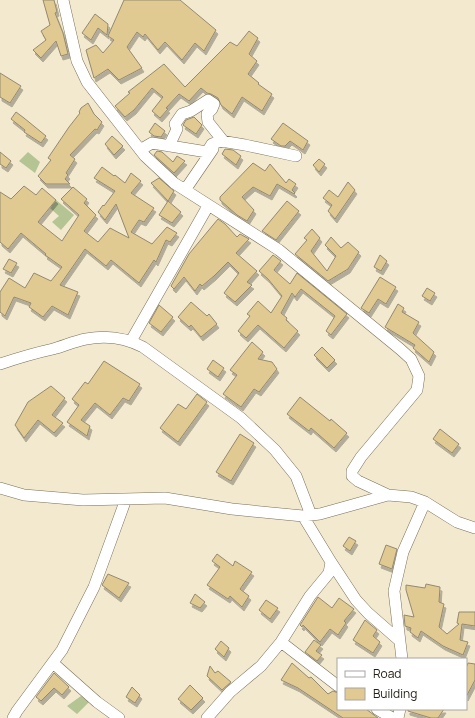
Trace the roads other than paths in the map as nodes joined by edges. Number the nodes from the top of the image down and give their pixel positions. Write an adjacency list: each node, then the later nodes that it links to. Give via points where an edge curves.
1 (63, 0): 4 (street, via 77,61 87,82)
2 (220, 142): 3 (street, via 212,144 207,152); 3 (street, via 208,122 207,114 214,104 208,100 182,114 175,124 177,129); 5 (street); 6 (street)
3 (169, 146): 4 (street, via 152,143)
4 (140, 150): 6 (street, via 174,183)
5 (296, 156)
6 (185, 190): 7 (street)
7 (208, 206): 8 (street); 11 (street, via 279,250 411,359 418,376 417,390 352,471 352,476 358,481)
8 (131, 341): 9 (street, via 107,337 87,339); 14 (street, via 241,418 275,450 296,476)
9 (0, 364)
10 (0, 488): 12 (street, via 24,495 84,500)
11 (388, 495): 13 (street, via 412,497); 14 (street)
12 (126, 499): 14 (street, via 165,498 232,509); 20 (street, via 94,587)
13 (425, 502): 15 (street, via 457,522); 17 (street, via 403,552 394,591)
14 (307, 516): 16 (street)
15 (475, 528)
16 (331, 562): 17 (street, via 356,600); 18 (street, via 328,573)
17 (400, 641): 19 (street)
18 (281, 642): 21 (street); 25 (street)
19 (402, 658)
20 (53, 663): 23 (street); 24 (street)
21 (337, 685)
22 (379, 710): 26 (street)
23 (13, 718)
24 (119, 718)
25 (207, 718)
26 (392, 718)

